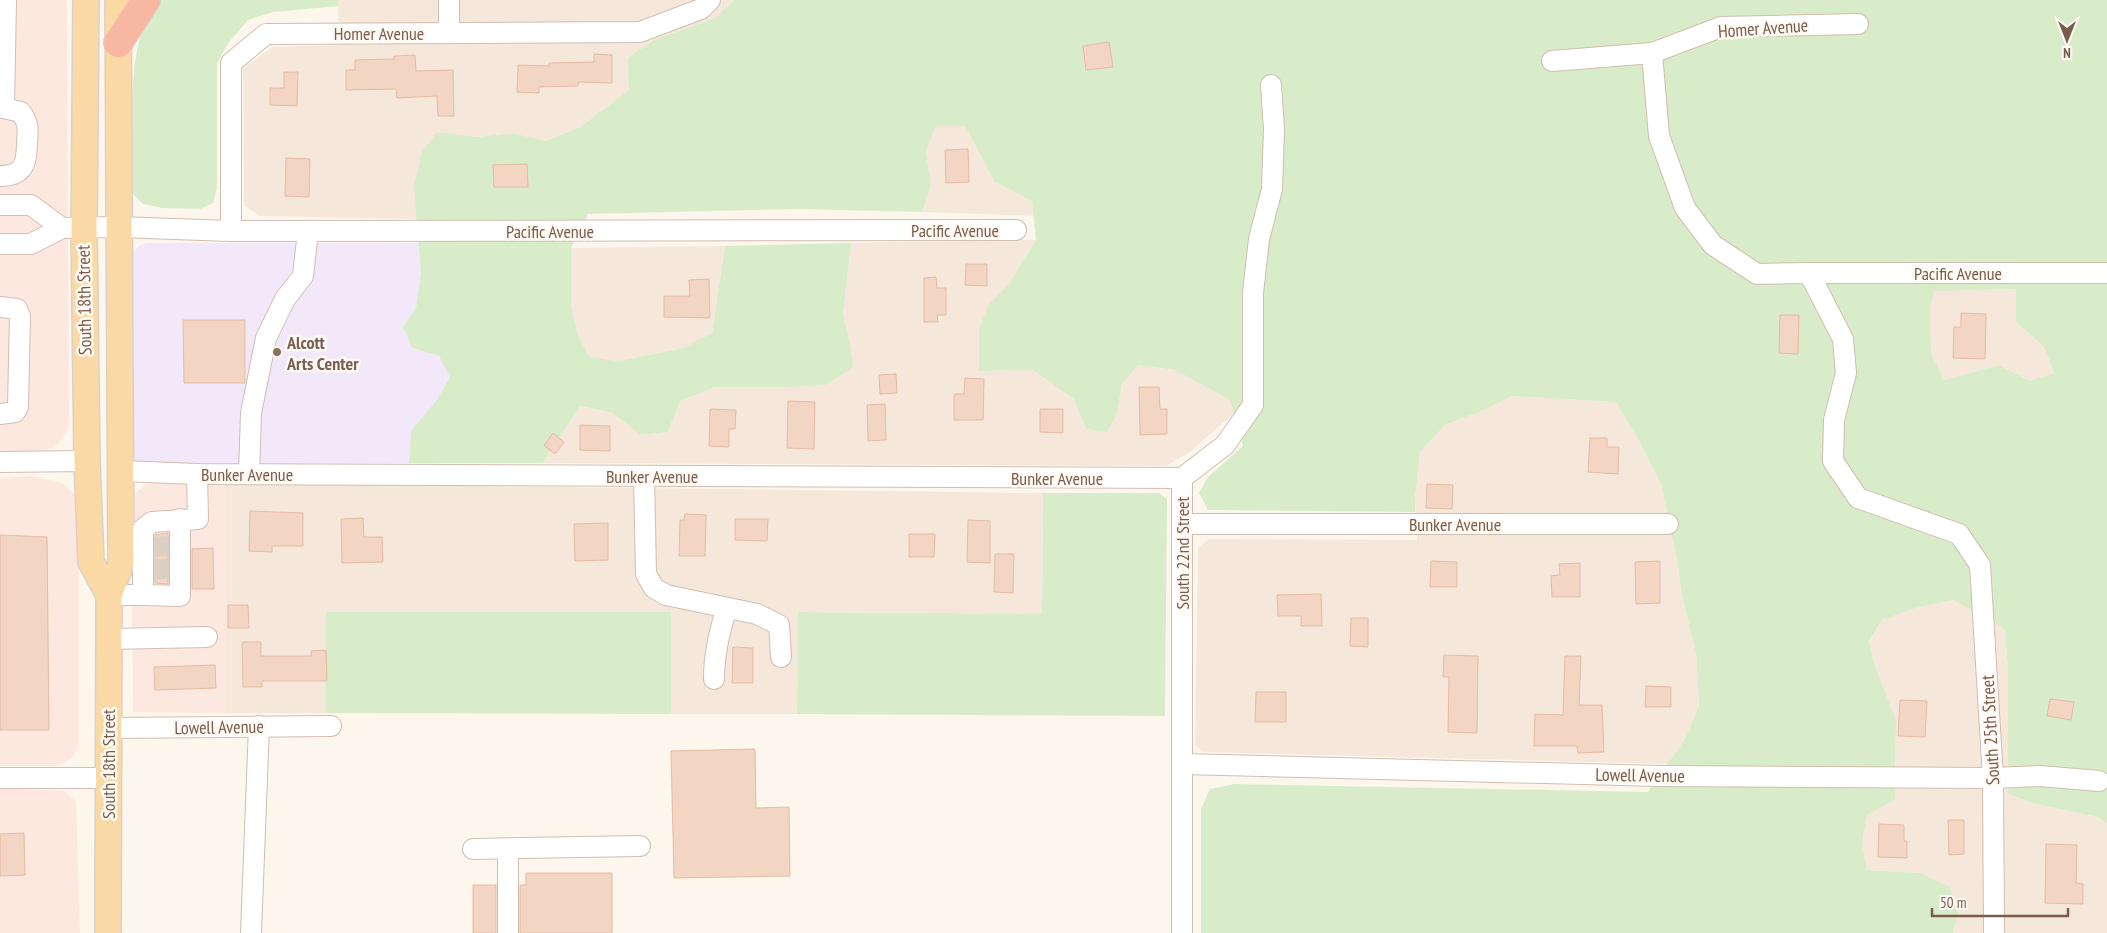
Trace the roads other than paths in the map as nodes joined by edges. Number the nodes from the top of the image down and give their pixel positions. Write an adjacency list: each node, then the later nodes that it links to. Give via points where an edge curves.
1 (6, 0): 12 (street)
2 (86, 0): 18 (main road, South 18th Street)
3 (118, 0): 9 (main road, South 18th Street)
4 (146, 0): 9 (highway)
5 (449, 0): 8 (street)
6 (706, 5): 8 (street, Homer Avenue, via 640,32)
7 (1858, 24): 10 (street, Homer Avenue, via 1721,27)
8 (449, 33): 20 (street, Homer Avenue, via 266,34 231,63)
9 (118, 43): 17 (main road, South 18th Street)
10 (1652, 53): 11 (street, Homer Avenue); 23 (street, Pacific Avenue, via 1659,136 1685,208 1712,245 1757,274)
11 (1552, 61)
12 (2, 65): 14 (street)
13 (1271, 85): 33 (street, South 22nd Street, via 1274,129 1272,189 1259,239 1254,293 1253,405 1225,445)
14 (2, 108): 15 (street, via 21,112 28,122 27,161 11,176)
15 (0, 176)
16 (0, 204): 18 (street, via 31,205)
17 (118, 227): 18 (street, Pacific Avenue); 20 (street, Pacific Avenue); 29 (main road, South 18th Street)
18 (73, 228): 22 (street, via 31,244); 27 (main road, South 18th Street)
19 (1016, 230): 21 (street, Pacific Avenue)
20 (231, 231): 21 (street, Pacific Avenue)
21 (308, 231): 31 (street, via 303,276 285,299 266,338 251,412)
22 (0, 244)
23 (1809, 273): 24 (street, Pacific Avenue); 52 (street, South 25th Street, via 1842,339 1846,373 1834,420 1833,462 1858,498 1959,534 1980,564)
24 (2107, 273)
25 (0, 307): 26 (street, via 17,310 20,316 18,407 14,412)
26 (0, 414)
27 (87, 461): 28 (street); 39 (main road, South 18th Street, via 91,562)
28 (0, 462)
29 (121, 471): 30 (street, Bunker Avenue); 37 (main road, South 18th Street)
30 (198, 474): 31 (street, Bunker Avenue); 34 (street, via 198,519)
31 (249, 474): 32 (street, Bunker Avenue)
32 (644, 476): 33 (street, Bunker Avenue); 41 (street, via 646,574 654,588 675,598)
33 (1182, 478): 35 (street, South 22nd Street)
34 (180, 520): 37 (street); 37 (street, via 152,522 143,528)
35 (1182, 524): 36 (street, Bunker Avenue); 49 (street, South 22nd Street)
36 (1668, 524)
37 (152, 544): 38 (street); 38 (street); 39 (main road, South 18th Street, via 121,564)
38 (162, 569): 40 (street); 40 (street, via 180,596)
39 (110, 595): 40 (street); 43 (main road, South 18th Street)
40 (143, 595)
41 (727, 608): 44 (street, via 757,614 779,625); 45 (street, via 718,635)
42 (207, 637): 43 (street)
43 (109, 640): 48 (main road, South 18th Street)
44 (781, 657)
45 (714, 679)
46 (259, 726): 47 (street, Lowell Avenue); 48 (street, Lowell Avenue); 58 (street)
47 (331, 726)
48 (108, 728): 51 (main road, South 18th Street)
49 (1182, 764): 52 (street, Lowell Avenue, via 1660,776); 60 (street, South 22nd Street)
50 (0, 778): 51 (street)
51 (108, 778): 57 (main road, South 18th Street)
52 (1994, 778): 53 (street, Lowell Avenue, via 2040,776); 61 (street, South 25th Street)
53 (2099, 781)
54 (640, 846): 55 (street)
55 (508, 849): 56 (street); 59 (street)
56 (473, 850)
57 (108, 933)
58 (251, 933)
59 (508, 933)
60 (1182, 933)
61 (1994, 933)

